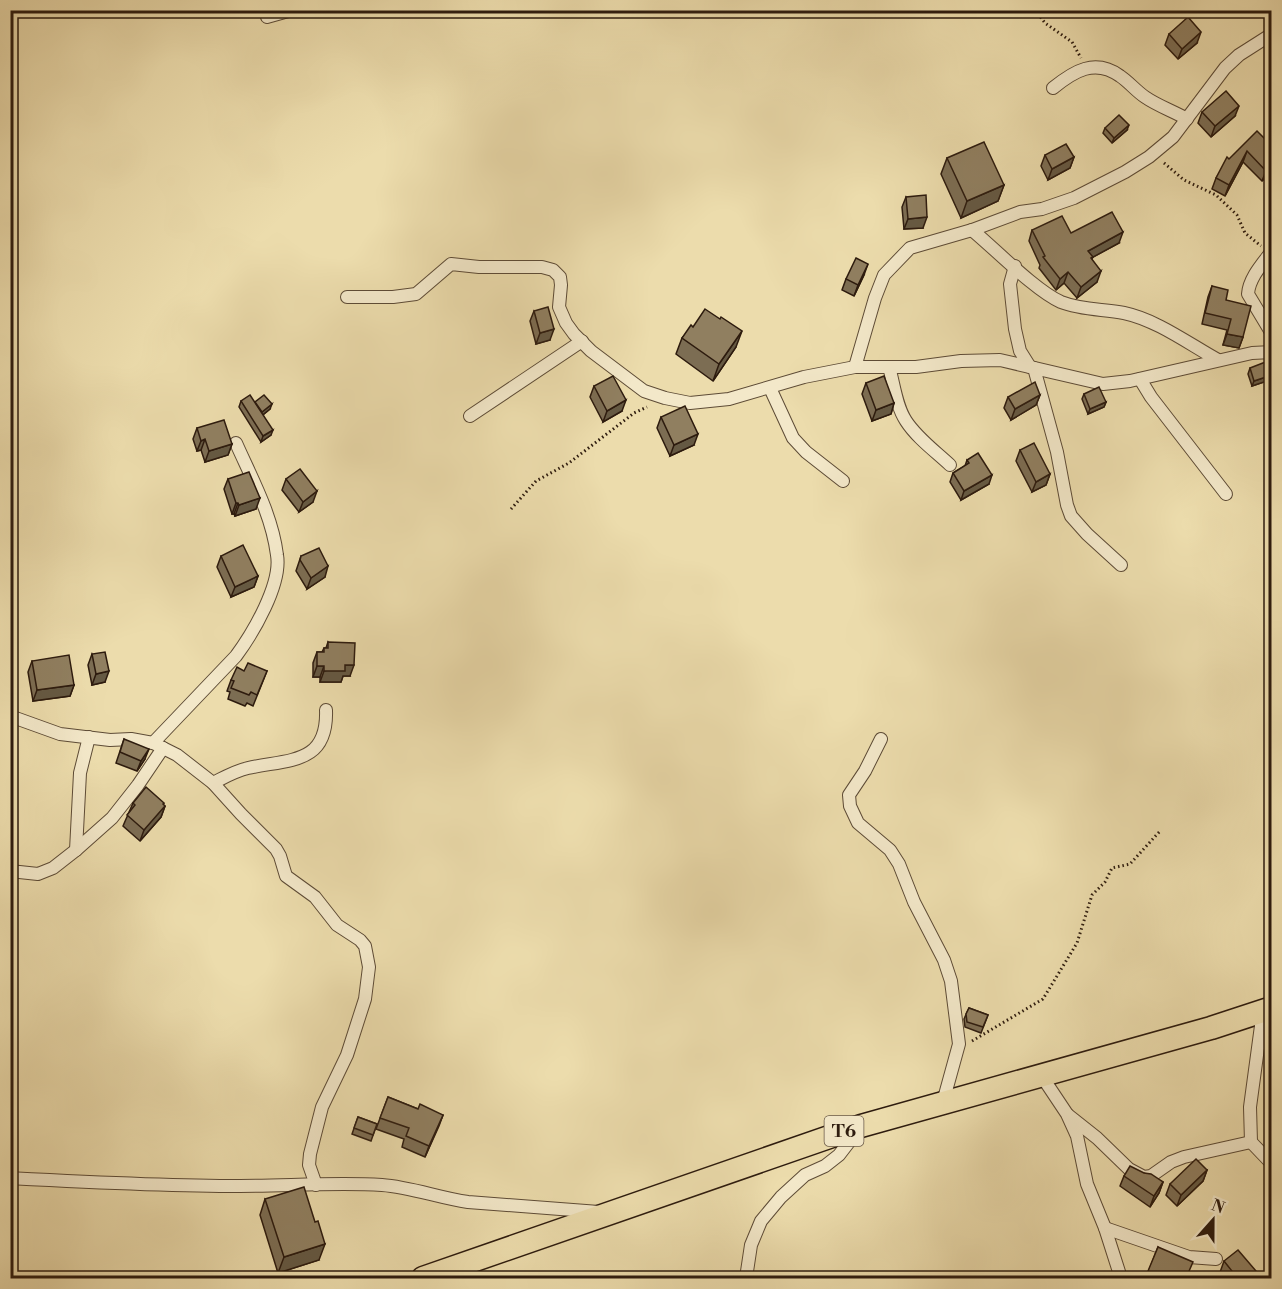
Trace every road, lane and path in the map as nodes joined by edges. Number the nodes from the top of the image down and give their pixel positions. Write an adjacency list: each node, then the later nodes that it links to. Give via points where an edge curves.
1 (292, 10): 3 (street)
2 (1035, 10): 5 (path, via 1045,23 1072,42)
3 (267, 17)
4 (1272, 34): 7 (street, via 1226,68)
5 (1082, 60)
6 (1053, 88): 7 (street, via 1076,71 1104,68 1149,100)
7 (1187, 119): 8 (street)
8 (1155, 152): 9 (street, via 1074,198); 10 (path, via 1184,180 1216,195 1238,215 1245,233)
9 (972, 230): 11 (street); 17 (street, via 910,248 884,275)
10 (1270, 252): 13 (street, via 1248,287 1248,294)
11 (1015, 267): 16 (street, via 1059,301 1144,320); 19 (street, via 1010,284 1015,329 1020,351)
12 (347, 297): 14 (street, via 416,294 451,264 542,267 560,277 559,307 573,334)
13 (1272, 334)
14 (582, 341): 22 (street, via 622,376); 23 (street)
15 (1272, 351): 16 (street)
16 (1218, 360): 20 (street)
17 (855, 367): 18 (street); 21 (street)
18 (889, 367): 19 (street, via 1000,360); 25 (street, via 906,421)
19 (1033, 368): 20 (street, via 1103,384); 29 (street, via 1071,516)
20 (1140, 379): 27 (street)
21 (770, 388): 22 (street, via 712,402); 26 (street, via 793,438)
22 (665, 398): 28 (path, via 633,413 569,463 536,481)
23 (470, 416)
24 (236, 443): 34 (street, via 265,506 278,557 273,586 246,643)
25 (950, 465)
26 (843, 481)
27 (1226, 494)
28 (512, 509)
29 (1121, 565)
30 (326, 710): 35 (street, via 324,736 304,756 249,768)
31 (10, 716): 32 (street, via 60,734)
32 (89, 737): 34 (street); 37 (street, via 80,773)
33 (881, 739): 40 (street, via 849,795 850,806 858,823 890,850 899,864 944,960 951,981)
34 (158, 745): 35 (street); 37 (street, via 138,785 112,818)
35 (213, 783): 48 (street, via 276,849 286,876 315,897 337,925 365,946 369,967 358,1023 322,1107 310,1154 309,1165)
36 (1161, 830): 40 (path, via 1130,864 1112,868 1092,895 1077,943 1043,999 973,1041)
37 (76, 850): 38 (street, via 39,874)
38 (10, 871)
39 (1267, 1018): 41 (highway, T6, via 1211,1028); 45 (street, via 1250,1107)
40 (959, 1044): 42 (street)
41 (1041, 1075): 42 (highway, T6); 43 (street)
42 (943, 1102): 44 (highway, T6)
43 (1067, 1114): 45 (street, via 1144,1177 1184,1157); 50 (street, via 1077,1136 1087,1184)
44 (861, 1125): 49 (highway, T6); 53 (street, via 838,1155 806,1175 761,1221 751,1245)
45 (1251, 1142): 46 (street)
46 (1272, 1164)
47 (10, 1178): 48 (street)
48 (316, 1185): 49 (street, via 382,1185 476,1203)
49 (612, 1212): 52 (highway, T6)
50 (1105, 1228): 51 (street, via 1189,1257); 54 (street)
51 (1216, 1259)
52 (423, 1278)
53 (746, 1278)
54 (1121, 1278)

